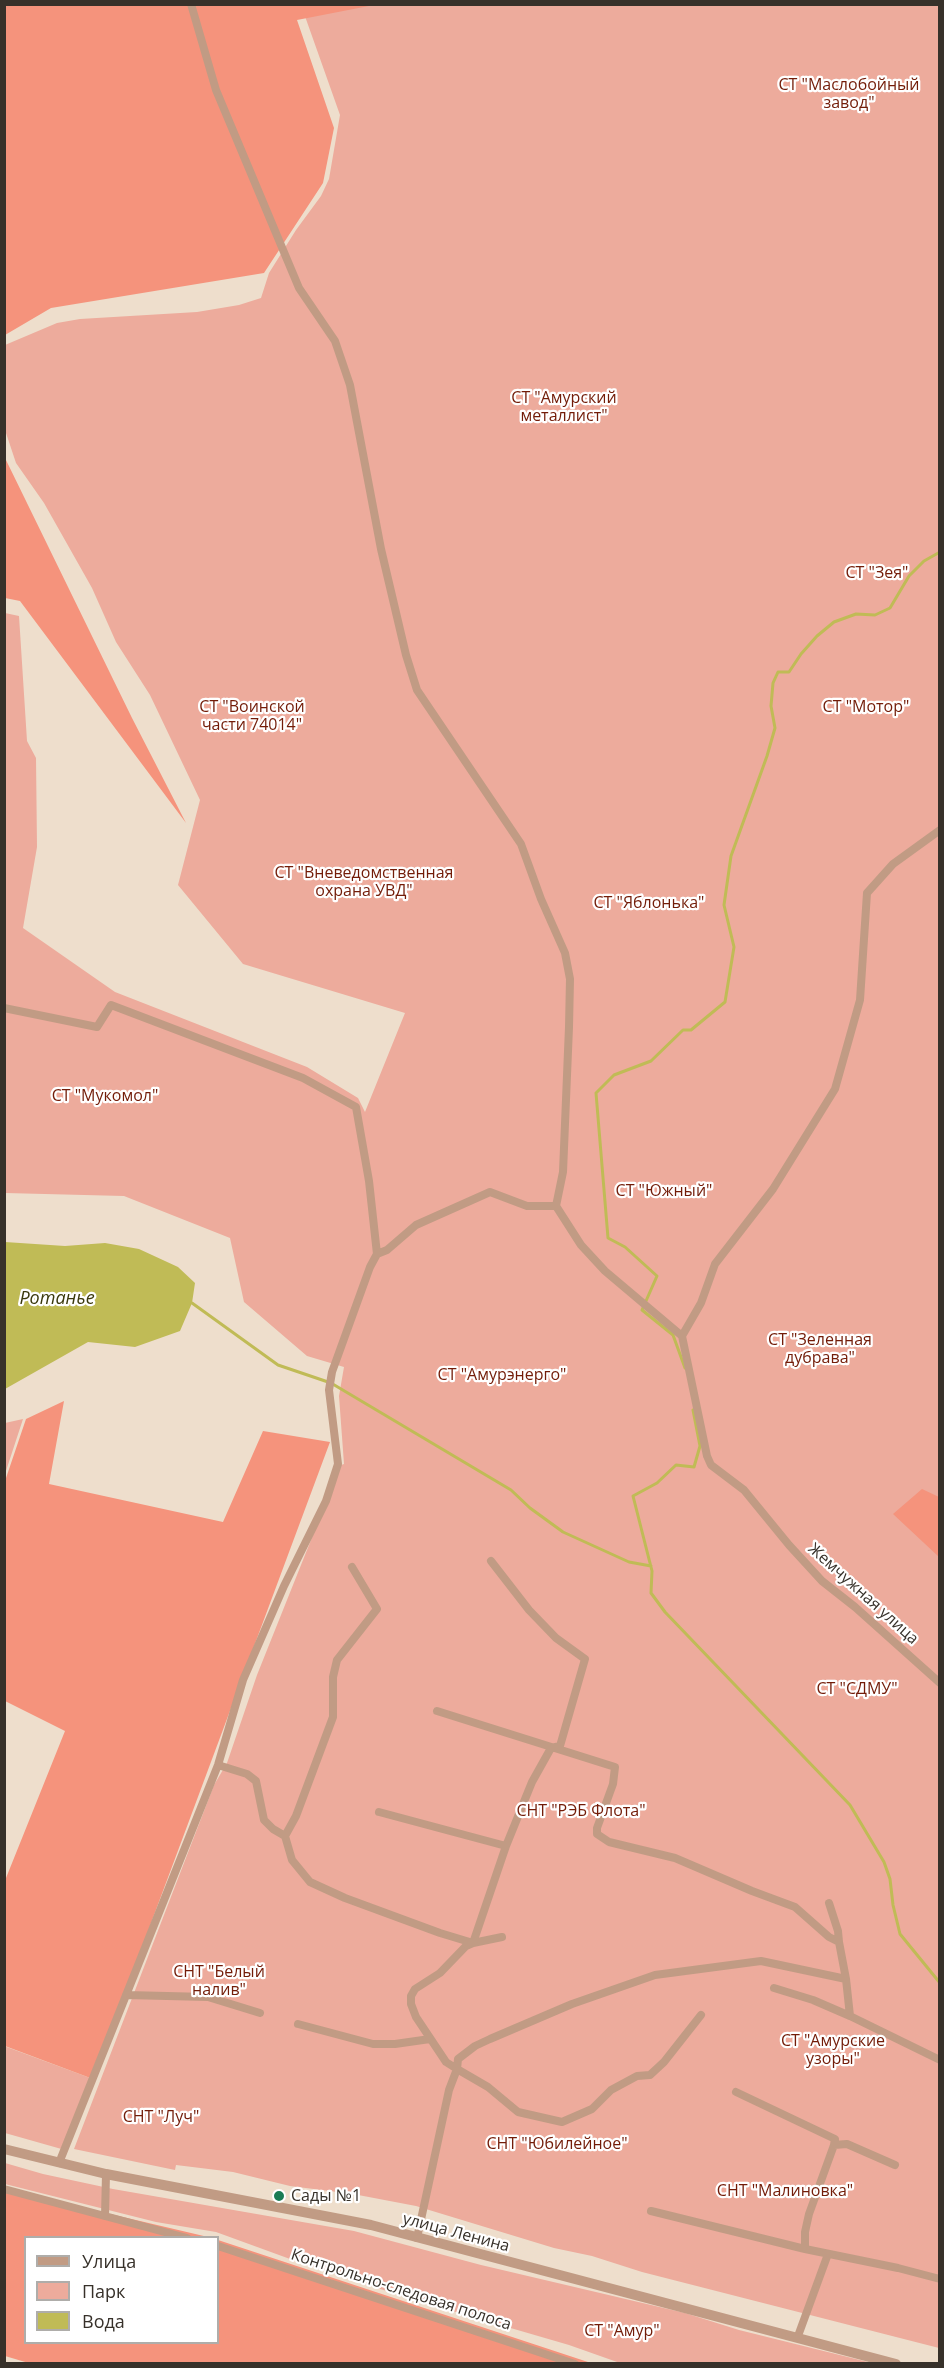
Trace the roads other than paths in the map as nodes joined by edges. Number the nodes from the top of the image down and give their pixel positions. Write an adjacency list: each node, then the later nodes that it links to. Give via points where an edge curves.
1 (191, 4): 4 (street, via 216,90 299,288 335,341 350,385 381,549 417,690 521,844 565,953 570,980 569,1027 563,1172)
2 (939, 830): 6 (street, via 893,864 867,893 860,1000 835,1089 773,1189 715,1264 701,1303)
3 (4, 1008): 5 (street, via 97,1027 111,1005 303,1078 356,1107)
4 (556, 1206): 5 (street, via 527,1206 490,1192 416,1224); 6 (street, via 581,1245 605,1271)
5 (377, 1254): 12 (street, via 346,1328 329,1390 338,1464 326,1501 243,1680)
6 (682, 1336): 9 (street, Жемчужная улица, via 711,1465 744,1490 822,1581)
7 (491, 1562): 11 (street, via 556,1638 585,1659 560,1746)
8 (352, 1568): 14 (street, via 377,1609 337,1660 333,1718)
9 (939, 1683)
10 (437, 1711): 11 (street)
11 (551, 1748): 15 (street, via 532,1782); 18 (street, via 615,1767 597,1834 609,1842 675,1858 795,1907)
12 (218, 1765): 14 (street, via 256,1781 264,1820); 22 (street)
13 (379, 1812): 15 (street)
14 (285, 1836): 19 (street, via 292,1860 310,1882)
15 (506, 1846): 19 (street)
16 (829, 1903): 18 (street)
17 (502, 1937): 19 (street)
18 (839, 1942): 20 (street)
19 (473, 1943): 27 (street, via 411,1996 416,2017)
20 (846, 1979): 25 (street); 29 (street, via 761,1962 655,1975 572,2004 475,2046 458,2059)
21 (774, 1988): 25 (street)
22 (126, 1995): 23 (street, via 208,1996); 33 (street)
23 (260, 2013)
24 (701, 2015): 29 (street, via 650,2075 637,2076 611,2090 592,2109 562,2122 518,2112 488,2087)
25 (850, 2016): 28 (street)
26 (298, 2024): 27 (street, via 374,2044)
27 (430, 2039): 29 (street, via 446,2062)
28 (939, 2060)
29 (457, 2070): 40 (street, via 448,2090)
30 (736, 2092): 31 (street, via 835,2139)
31 (834, 2145): 34 (street, via 847,2144); 42 (street, via 809,2214)
32 (4, 2149): 33 (street, улица Ленина)
33 (59, 2163): 35 (street, улица Ленина)
34 (895, 2165)
35 (106, 2174): 38 (street); 40 (street, улица Ленина, via 371,2225)
36 (4, 2189): 38 (street)
37 (651, 2211): 42 (street)
38 (105, 2216): 39 (street)
39 (180, 2236)
40 (417, 2238): 45 (street, улица Ленина)
41 (219, 2246): 46 (street, Контрольно-следовая полоса)
42 (805, 2249): 43 (street)
43 (828, 2254): 44 (street); 45 (street)
44 (939, 2279)
45 (798, 2336): 47 (street, улица Ленина)
46 (574, 2364)
47 (896, 2364)

